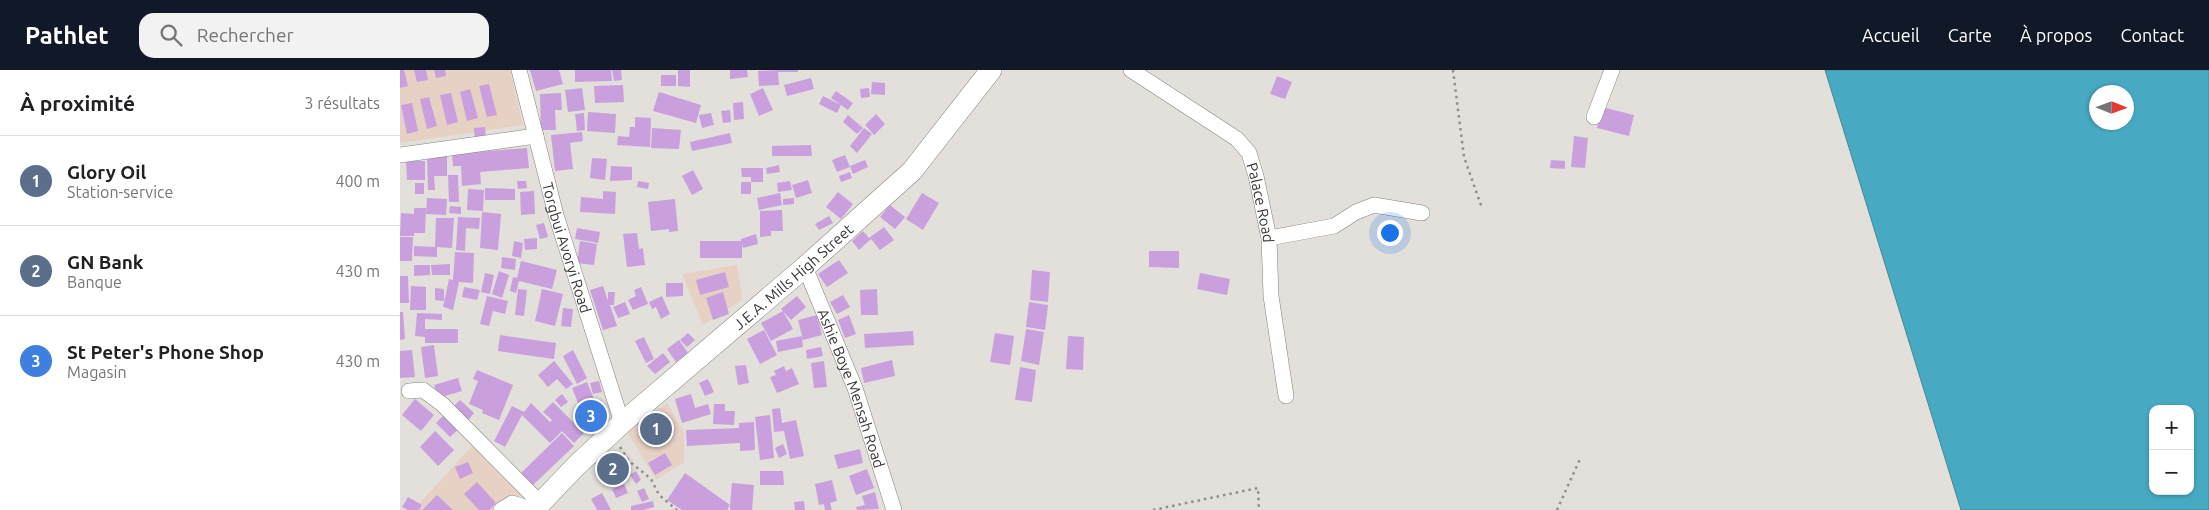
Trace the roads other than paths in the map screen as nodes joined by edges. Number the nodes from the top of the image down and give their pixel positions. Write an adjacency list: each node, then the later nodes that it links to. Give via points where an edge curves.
1 (520, 70): 6 (street, Torgbui Avoryi Road)
2 (991, 70): 10 (highway, J.E.A. Mills High Street, via 912,171)
3 (1131, 70): 9 (street, Palace Road, via 1237,139 1248,153 1256,176)
4 (1612, 70): 5 (street)
5 (1594, 117)
6 (536, 136): 7 (street); 13 (street, Torgbui Avoryi Road, via 556,215)
7 (400, 155)
8 (1422, 213): 9 (street, via 1374,205 1334,226)
9 (1269, 238): 12 (street, Palace Road, via 1271,296)
10 (805, 267): 13 (highway, J.E.A. Mills High Street); 16 (street, Ashie Boye Mensah Road, via 855,388)
11 (409, 391): 14 (street, via 423,390 442,404)
12 (1286, 396)
13 (622, 424): 14 (highway, J.E.A. Mills High Street)
14 (536, 508): 15 (street, via 512,503)
15 (502, 510)
16 (894, 510)

